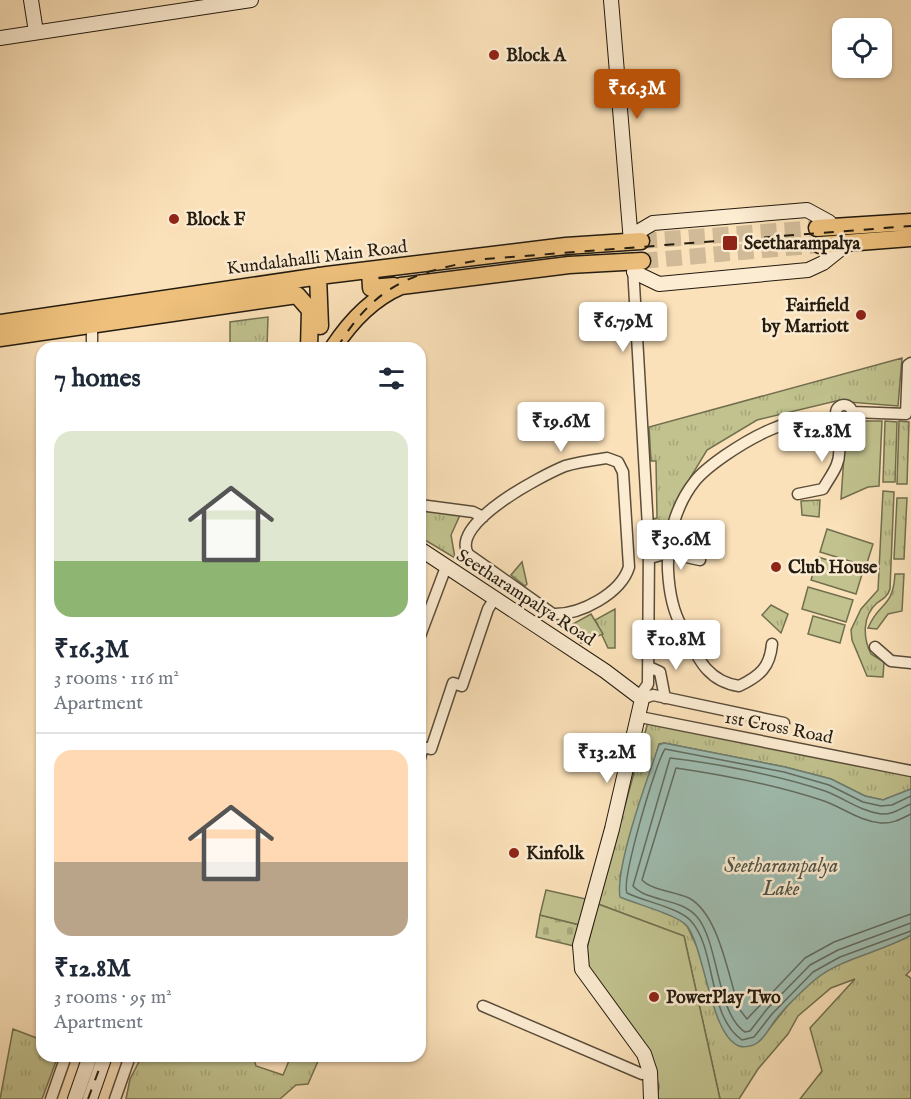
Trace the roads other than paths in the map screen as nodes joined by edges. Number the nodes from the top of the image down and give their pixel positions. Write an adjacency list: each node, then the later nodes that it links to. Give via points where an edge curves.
1 (30, 0): 4 (street)
2 (251, 0): 4 (street)
3 (610, 0): 9 (street)
4 (36, 32): 5 (street)
5 (0, 38)
6 (911, 222): 7 (main road)
7 (824, 228): 9 (street, via 829,222 807,210 653,223)
8 (911, 238): 10 (main road)
9 (634, 240): 13 (main road, Kundalahalli Main Road)
10 (838, 244): 11 (main road); 12 (street, via 838,251 808,270 659,284)
11 (820, 245)
12 (636, 265): 15 (main road, via 569,265); 30 (street, via 639,408)
13 (370, 270): 14 (main road, Kundalahalli Main Road); 15 (main road, via 371,288)
14 (318, 276): 18 (main road, Kundalahalli Main Road); 22 (main road)
15 (407, 285): 23 (main road, via 378,298); 24 (main road)
16 (0, 323): 18 (main road, Kundalahalli Main Road)
17 (92, 324): 18 (main road, Kundalahalli Main Road); 20 (street); 21 (main road, Kundalahalli Main Road, via 297,294 310,310)
18 (30, 326): 19 (main road, Kundalahalli Main Road)
19 (0, 338)
20 (92, 342)
21 (309, 342)
22 (320, 342)
23 (337, 342)
24 (350, 342)
25 (911, 363): 26 (street, via 906,414 852,412 843,405 837,416)
26 (822, 422): 27 (street, via 827,424 839,447 836,467 823,489); 32 (street, via 798,419 737,446 696,480 683,500)
27 (798, 494)
28 (426, 506): 29 (street)
29 (483, 516): 31 (street, via 529,483 567,466 607,458 618,462 623,472); 31 (street, via 465,538 468,554 553,614 580,610 620,585 629,567)
30 (649, 541): 31 (street); 32 (street); 34 (street)
31 (630, 548)
32 (668, 548): 34 (street); 35 (street); 39 (street, via 669,589 678,622 715,679 739,686 752,680 771,659)
33 (426, 553): 36 (street, Seetharampalya Road)
34 (650, 558): 42 (street)
35 (700, 561)
36 (446, 567): 37 (street, Seetharampalya Road); 38 (street)
37 (495, 598): 43 (street, Seetharampalya Road); 47 (street, via 462,686 453,683 431,749)
38 (426, 620)
39 (772, 644)
40 (875, 647): 41 (street, via 891,661)
41 (911, 663)
42 (649, 668): 43 (street, via 647,688); 44 (street, via 660,672)
43 (641, 697): 44 (street); 45 (street)
44 (665, 698): 46 (street)
45 (639, 717): 48 (street, 1st Cross Road); 54 (street, via 580,945 582,969 644,1054)
46 (784, 723)
47 (426, 748)
48 (911, 771)
49 (483, 1006): 54 (street, via 642,1074)
50 (64, 1062): 55 (street)
51 (88, 1062): 56 (street)
52 (103, 1062): 57 (street)
53 (128, 1062): 58 (street)
54 (650, 1072): 59 (street)
55 (51, 1099)
56 (75, 1099)
57 (90, 1099)
58 (115, 1099)
59 (651, 1099)

